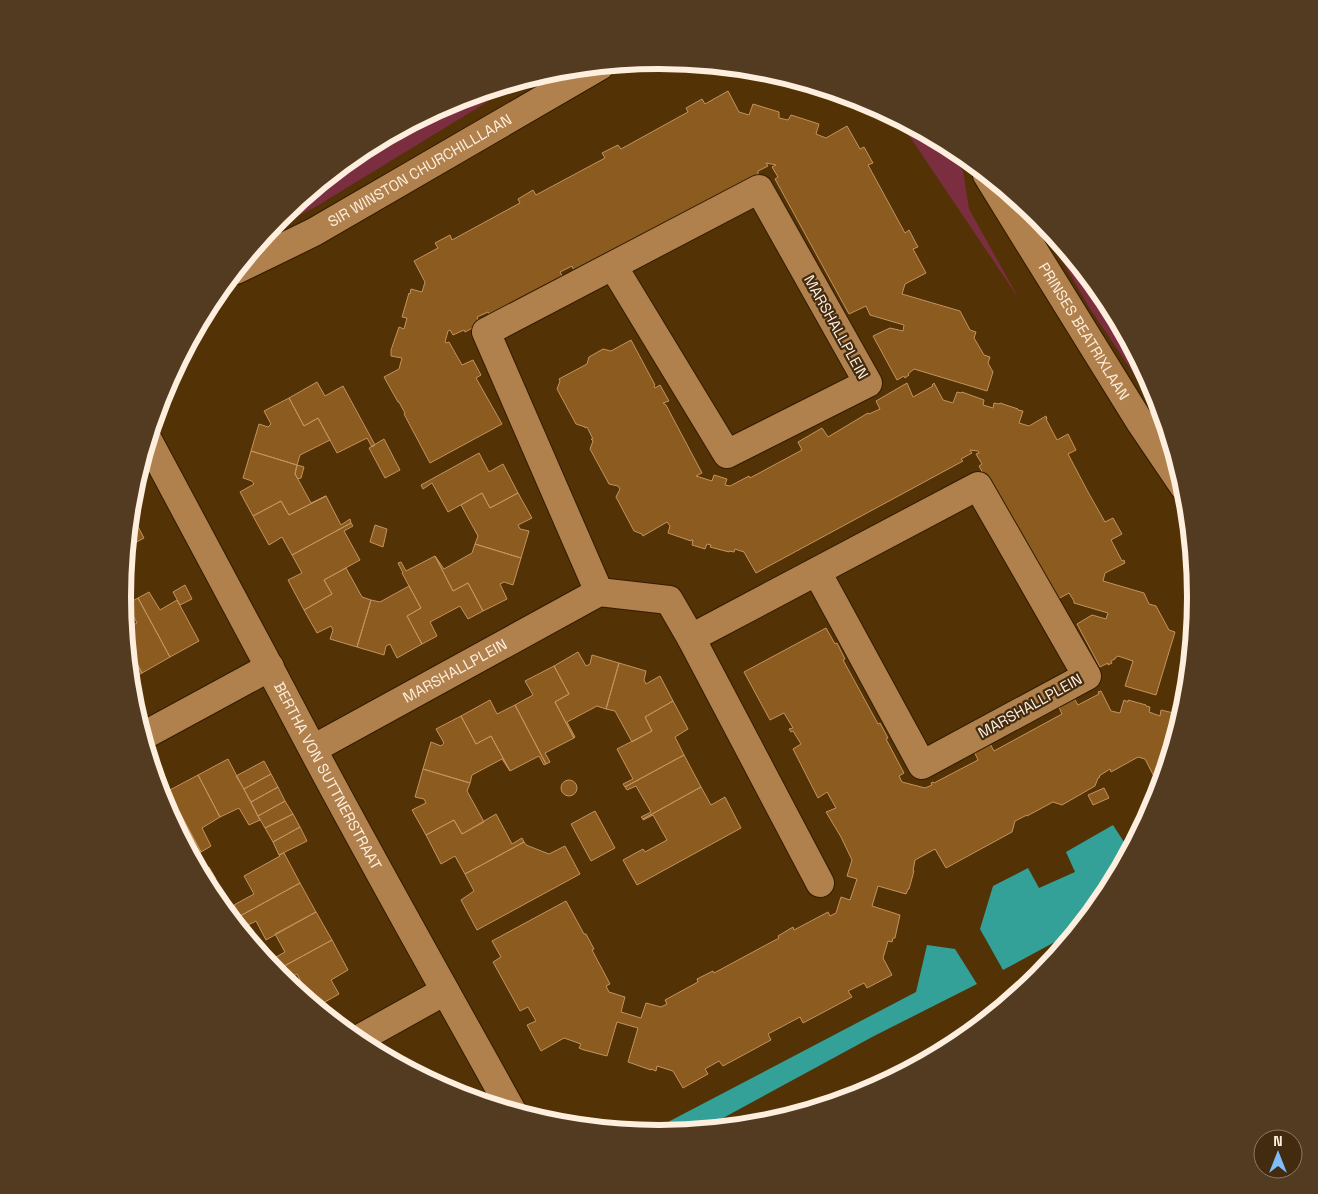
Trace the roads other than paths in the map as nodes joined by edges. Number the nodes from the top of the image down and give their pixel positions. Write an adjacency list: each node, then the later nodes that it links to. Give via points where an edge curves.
1 (587, 74): 3 (street, SIR WINSTON CHURCHILLLAAN, via 314,232)
2 (998, 192): 6 (street, PRINSES BEATRIXLAAN)
3 (250, 263)
4 (613, 266): 4 (street, MARSHALLPLEIN, via 760,189 868,383 727,454); 8 (street, MARSHALLPLEIN, via 486,332)
5 (153, 448): 10 (street, BERTHA VON SUTTNERSTRAAT)
6 (1171, 467)
7 (817, 572): 7 (street, MARSHALLPLEIN, via 978,486 1087,676 922,765); 9 (street, MARSHALLPLEIN)
8 (599, 592): 9 (street, via 669,600); 12 (street, MARSHALLPLEIN)
9 (691, 638): 13 (street)
10 (270, 668): 11 (street); 12 (street, BERTHA VON SUTTNERSTRAAT)
11 (149, 733)
12 (313, 749): 14 (street, BERTHA VON SUTTNERSTRAAT)
13 (820, 883)
14 (445, 991): 15 (street); 16 (street, BERTHA VON SUTTNERSTRAAT)
15 (365, 1035)
16 (507, 1103)

